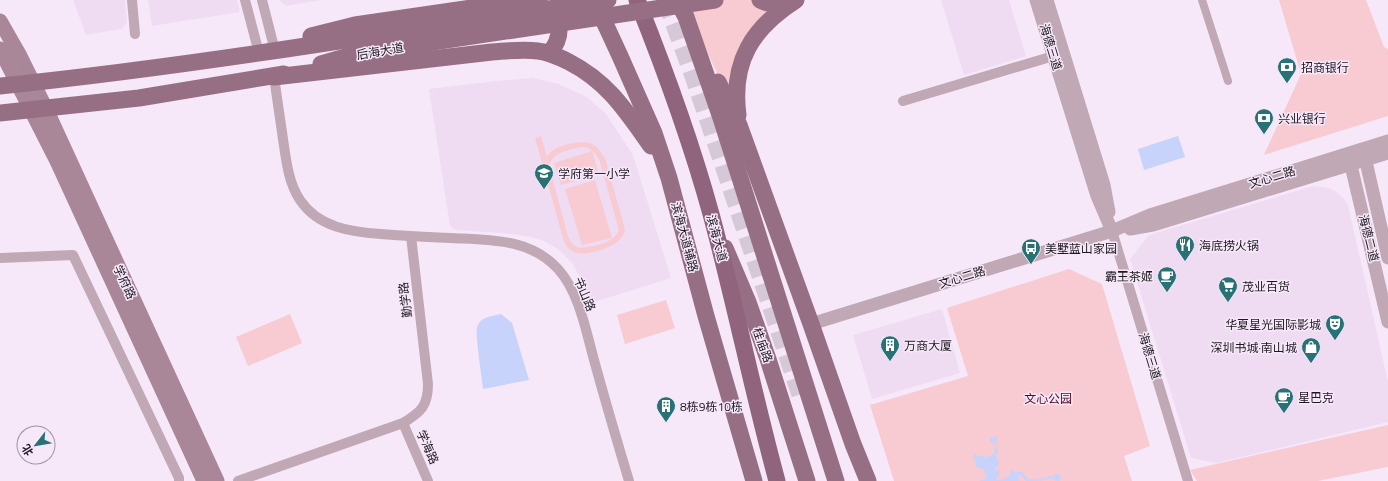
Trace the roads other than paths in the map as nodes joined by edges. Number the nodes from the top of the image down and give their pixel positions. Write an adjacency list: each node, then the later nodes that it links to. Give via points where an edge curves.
1 (132, 0): 19 (street)
2 (245, 0): 22 (street)
3 (262, 0): 22 (street)
4 (501, 0): 16 (main road)
5 (594, 0): 37 (main road, 滨海大道辅路, via 654,133)
6 (608, 0): 20 (main road, 后海大道, bridge)
7 (637, 0): 38 (highway, 滨海大道, via 660,58)
8 (677, 0): 17 (main road)
9 (715, 0): 20 (main road, 后海大道, bridge)
10 (760, 0): 11 (main road, via 775,4)
11 (792, 0)
12 (796, 0): 32 (main road, via 766,23 752,40 742,60 736,87)
13 (1036, 0): 24 (street, 海德三道)
14 (1047, 0): 24 (street, 海德三道)
15 (1202, 0): 26 (street)
16 (484, 6): 22 (main road, via 337,29); 23 (main road, via 536,0 547,4 558,20 559,28 558,42)
17 (686, 18): 32 (main road); 46 (main road, via 721,118)
18 (0, 21): 27 (main road)
19 (135, 34)
20 (378, 43): 22 (main road, 后海大道); 25 (main road, 后海大道, via 349,56)
21 (0, 50): 27 (main road)
22 (271, 52): 27 (main road, 后海大道)
23 (549, 53): 25 (main road, via 525,50 492,52); 37 (main road, via 578,67 610,91 652,147)
24 (1059, 55): 29 (street); 39 (street, 海德三道, via 1097,196)
25 (274, 77): 30 (main road, 后海大道, via 139,98); 40 (street, via 292,185 303,204 325,222 343,229)
26 (1228, 81)
27 (26, 83): 28 (main road, 后海大道); 30 (main road, 学府路)
28 (0, 86)
29 (903, 101)
30 (38, 110): 31 (main road, 后海大道); 49 (main road, 学府路, via 57,161); 50 (main road, 学府路)
31 (0, 113)
32 (739, 125): 44 (main road)
33 (1388, 141): 35 (street, 文心二路)
34 (1388, 153): 35 (street, 文心二路)
35 (1364, 155): 36 (street, 文心二路); 42 (street, 海德二道)
36 (1350, 159): 39 (street, 文心二路, via 1153,226); 43 (street, 海德二道)
37 (669, 178): 54 (main road, 滨海大道辅路)
38 (711, 213): 55 (highway, 滨海大道); 56 (main road, 桂庙路, via 748,302)
39 (1112, 231): 44 (street, 文心二路); 61 (street, 海德三道)
40 (411, 236): 45 (street, 勤学路, via 428,395 420,411); 53 (street, 书山路, via 494,240 523,245 547,258 559,270 568,282 580,312)
41 (0, 258): 48 (street, via 73,255)
42 (1388, 258)
43 (1388, 322)
44 (811, 324): 47 (main road)
45 (403, 423): 51 (street, 勤学路); 52 (street, 学海路)
46 (823, 440): 57 (main road); 58 (main road)
47 (853, 444): 59 (main road); 60 (main road)
48 (179, 481)
49 (204, 481)
50 (217, 481)
51 (238, 481)
52 (428, 481)
53 (629, 481)
54 (754, 481)
55 (777, 481)
56 (807, 481)
57 (836, 481)
58 (845, 481)
59 (861, 481)
60 (868, 481)
61 (1188, 481)

